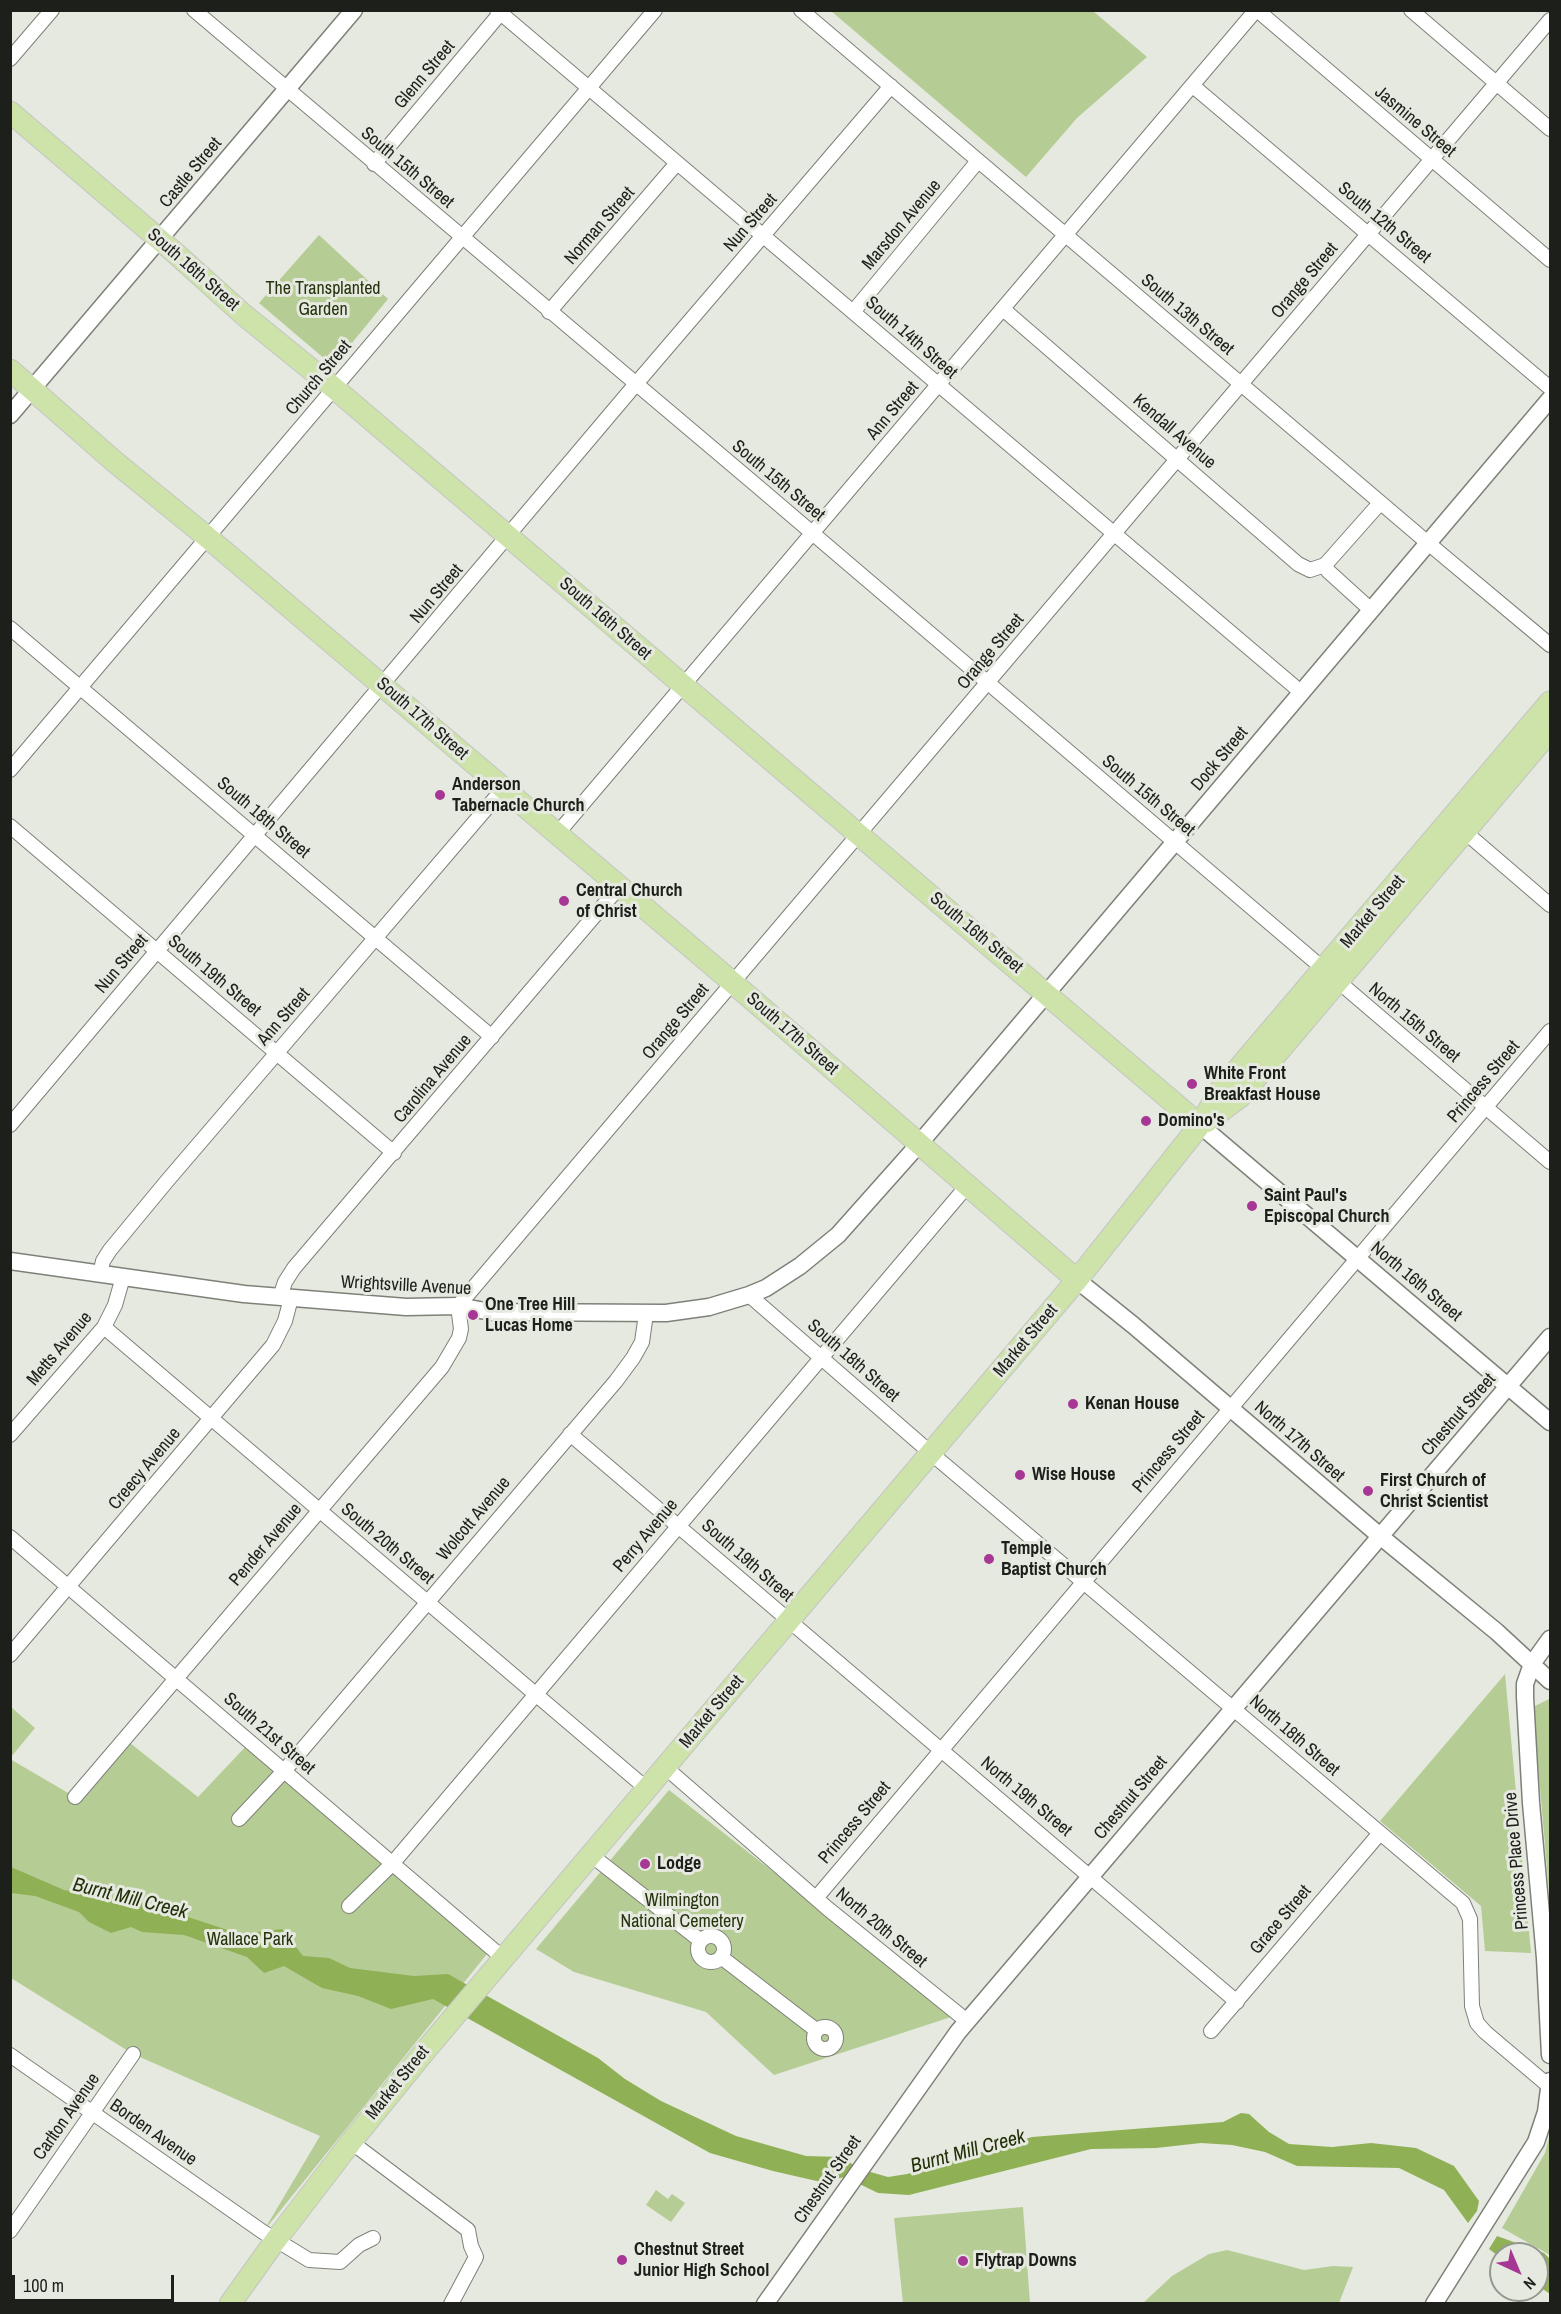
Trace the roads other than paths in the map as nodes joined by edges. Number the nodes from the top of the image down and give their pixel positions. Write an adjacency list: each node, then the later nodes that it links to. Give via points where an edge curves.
1 (52, 10): 10 (street)
2 (195, 10): 15 (street, South 15th Street)
3 (354, 10): 15 (street, Castle Street)
4 (655, 10): 14 (street, Church Street)
5 (801, 10): 12 (street, South 13th Street)
6 (1256, 10): 13 (street, Ann Street); 18 (street, Jasmine Street)
7 (1411, 10): 11 (street)
8 (500, 12): 14 (street, South 14th Street); 21 (street, Glenn Street)
9 (1551, 20): 11 (street, Orange Street)
10 (10, 59)
11 (1497, 84): 17 (street); 18 (street, Orange Street)
12 (891, 86): 19 (street, South 13th Street); 23 (street, Nun Street)
13 (1193, 86): 22 (street, South 12th Street); 24 (street, Ann Street)
14 (589, 88): 20 (street, South 14th Street); 25 (street, Church Street)
15 (288, 89): 21 (street, South 15th Street); 26 (street, Castle Street)
16 (10, 112): 26 (main road, South 16th Street)
17 (1551, 129)
18 (1432, 160): 22 (street, Orange Street); 27 (street, Jasmine Street)
19 (978, 161): 24 (street, South 13th Street); 30 (street, Marsdon Avenue)
20 (677, 162): 23 (street, South 14th Street); 29 (street, Norman Street)
21 (375, 164): 25 (street, South 15th Street)
22 (1369, 234): 32 (street, Orange Street); 37 (street, South 12th Street)
23 (764, 236): 30 (street, South 14th Street); 33 (street, Nun Street)
24 (1065, 236): 28 (street, Ann Street); 32 (street, South 13th Street)
25 (461, 237): 29 (street, South 15th Street); 36 (street, Church Street)
26 (160, 240): 35 (street, Castle Street); 36 (main road, South 16th Street)
27 (1551, 260)
28 (1003, 309): 34 (street, Ann Street); 40 (street, Kendall Avenue)
29 (549, 312): 33 (street, South 15th Street)
30 (853, 312): 34 (street, South 14th Street)
31 (10, 370): 35 (main road, South 17th Street)
32 (1241, 384): 40 (street, Orange Street); 41 (street, South 13th Street)
33 (635, 385): 42 (street, South 15th Street); 44 (street, Nun Street)
34 (938, 385): 42 (street, Ann Street); 43 (street, South 14th Street)
35 (33, 388): 39 (street, Castle Street); 45 (main road, South 17th Street)
36 (334, 388): 44 (main road, South 16th Street); 45 (street, Church Street)
37 (1551, 388)
38 (1551, 399): 46 (street, Dock Street)
39 (10, 415)
40 (1178, 459): 43 (street, Orange Street); 47 (street, Kendall Avenue, via 1298,564 1310,570)
41 (1380, 503): 46 (street, South 13th Street); 47 (street)
42 (812, 533): 51 (street, South 15th Street); 53 (street, Ann Street)
43 (1114, 535): 51 (street, Orange Street); 55 (street, South 14th Street)
44 (509, 536): 52 (street, Nun Street); 53 (main road, South 16th Street)
45 (207, 537): 52 (main road, South 17th Street); 54 (street, Church Street)
46 (1428, 543): 48 (street, Dock Street); 50 (street, South 13th Street)
47 (1325, 565): 48 (street)
48 (1371, 610): 55 (street, Dock Street)
49 (10, 628): 54 (street, South 18th Street)
50 (1551, 645)
51 (987, 684): 64 (street, Orange Street); 65 (street, South 15th Street)
52 (382, 685): 59 (main road, South 17th Street); 62 (street, Nun Street)
53 (683, 685): 63 (street, Ann Street); 64 (main road, South 16th Street)
54 (81, 687): 58 (street, Church Street); 62 (street, South 18th Street)
55 (1302, 693): 65 (street, Dock Street)
56 (1551, 702): 70 (main road, Market Street)
57 (1551, 731): 61 (main road, Market Street)
58 (10, 770)
59 (503, 789): 63 (main road, South 17th Street); 68 (street, Ann Street)
60 (10, 826): 69 (street, South 19th Street)
61 (1465, 832): 67 (street); 70 (main road, Market Street)
62 (255, 834): 68 (street, South 18th Street); 69 (street, Nun Street)
63 (557, 834): 66 (main road, South 17th Street)
64 (859, 834): 71 (street, Orange Street); 72 (main road, South 16th Street)
65 (1174, 842): 70 (street, South 15th Street); 72 (street, Dock Street)
66 (619, 887): 71 (main road, South 17th Street); 74 (street, Carolina Avenue)
67 (1551, 905)
68 (376, 937): 74 (street, South 18th Street); 75 (street, Ann Street)
69 (156, 951): 75 (street, South 19th Street); 77 (street, Nun Street)
70 (1330, 976): 76 (street, North 15th Street); 78 (main road, Market Street, via 1239,1096)
71 (733, 983): 79 (main road, South 17th Street); 90 (street, Orange Street)
72 (1046, 993): 78 (main road, South 16th Street); 79 (street, Dock Street)
73 (1551, 1031): 76 (street, Princess Street)
74 (492, 1037): 80 (street, Carolina Avenue)
75 (276, 1053): 80 (street, South 19th Street); 85 (street, Ann Street, via 110,1250)
76 (1487, 1108): 81 (street, North 15th Street); 83 (street, Princess Street)
77 (10, 1125)
78 (1200, 1125): 83 (street, North 16th Street); 87 (main road, Market Street)
79 (919, 1144): 82 (main road, South 17th Street); 88 (street, Wrightsville Avenue, via 838,1235 800,1266)
80 (394, 1153): 89 (street, Carolina Avenue, via 294,1268 285,1282)
81 (1551, 1162)
82 (967, 1186): 87 (main road, South 17th Street); 94 (street, Perry Avenue)
83 (1358, 1259): 95 (street, North 16th Street); 96 (street, Princess Street)
84 (10, 1261): 85 (street, Wrightsville Avenue)
85 (100, 1274): 86 (street, Wrightsville Avenue)
86 (123, 1277): 89 (street, Wrightsville Avenue); 92 (street, Metts Avenue)
87 (1077, 1280): 96 (street, North 17th Street); 101 (main road, Market Street)
88 (749, 1295): 91 (street, Wrightsville Avenue, via 689,1311); 94 (street, South 18th Street)
89 (286, 1298): 90 (street, Wrightsville Avenue, via 406,1307); 97 (street, Creecy Avenue, via 285,1321 273,1345)
90 (458, 1306): 91 (street, Wrightsville Avenue, via 491,1312); 102 (street, Pender Avenue, via 461,1329 453,1351)
91 (646, 1314): 99 (street, Wolcott Avenue, via 644,1333 633,1358)
92 (104, 1327): 97 (street, South 20th Street); 100 (street, Metts Avenue)
93 (1551, 1337): 95 (street, Chestnut Street)
94 (822, 1357): 101 (street, South 18th Street); 103 (street, Perry Avenue)
95 (1509, 1386): 98 (street, North 16th Street); 104 (street, Chestnut Street)
96 (1230, 1409): 104 (street, North 17th Street); 106 (street, Princess Street)
97 (212, 1419): 102 (street, South 20th Street); 107 (street, Creecy Avenue)
98 (1551, 1422)
99 (570, 1434): 103 (street, South 19th Street); 108 (street, Wolcott Avenue)
100 (10, 1435)
101 (932, 1454): 106 (street, North 18th Street); 109 (main road, Market Street)
102 (319, 1510): 108 (street, South 20th Street); 113 (street, Pender Avenue)
103 (678, 1526): 109 (street, South 19th Street); 115 (street, Perry Avenue)
104 (1380, 1536): 112 (street, North 17th Street); 116 (street, Chestnut Street)
105 (10, 1537): 107 (street, South 21st Street)
106 (1084, 1581): 116 (street, North 18th Street); 117 (street, Princess Street)
107 (68, 1587): 111 (street, Creecy Avenue); 113 (street, South 21st Street)
108 (428, 1602): 115 (street, South 20th Street); 119 (street, Wolcott Avenue)
109 (789, 1622): 117 (street, North 19th Street); 118 (main road, Market Street)
110 (1551, 1639): 112 (street)
111 (10, 1655)
112 (1532, 1664): 114 (street, North 17th Street); 136 (street, Princess Place Drive, via 1525,1684 1525,1711)
113 (176, 1679): 119 (street, South 21st Street); 121 (street, Pender Avenue)
114 (1551, 1681)
115 (535, 1694): 120 (street, South 20th Street); 125 (street, Perry Avenue)
116 (1234, 1708): 123 (street, North 18th Street); 126 (street, Chestnut Street)
117 (941, 1749): 126 (street, North 19th Street); 127 (street, Princess Street)
118 (665, 1767): 120 (main road, Market Street); 127 (street, North 20th Street)
119 (284, 1771): 122 (street, Wolcott Avenue); 125 (street, South 21st Street)
120 (647, 1789): 124 (main road, Market Street)
121 (75, 1797)
122 (239, 1819)
123 (1380, 1833): 130 (street, Grace Street); 138 (street, North 18th Street, via 1463,1903 1470,1919 1472,2006 1477,2023)
124 (591, 1855): 129 (main road, Market Street); 132 (street, via 701,1941 708,1937 719,1939 724,1949 721,1957)
125 (392, 1864): 128 (street, Perry Avenue); 129 (street, South 21st Street)
126 (1091, 1876): 130 (street, North 19th Street); 131 (street, Chestnut Street)
127 (816, 1897): 131 (street, North 20th Street)
128 (349, 1906)
129 (503, 1959): 140 (main road, Market Street)
130 (1237, 2002): 133 (street, Grace Street)
131 (967, 2021): 146 (street, Chestnut Street)
132 (816, 2030)
133 (1211, 2031)
134 (133, 2054): 139 (street, Carlton Avenue)
135 (10, 2055): 139 (street, Borden Avenue)
136 (1551, 2055)
137 (1551, 2081): 138 (street)
138 (1550, 2087): 147 (street, via 1536,2142)
139 (92, 2112): 141 (street, Carlton Avenue); 143 (street, Borden Avenue)
140 (351, 2142): 143 (main road, Market Street); 145 (street, via 468,2230 476,2257)
141 (10, 2231)
142 (373, 2238): 143 (street, Borden Avenue, via 340,2262 309,2260)
143 (275, 2241): 144 (main road, Market Street)
144 (230, 2304)
145 (451, 2304)
146 (765, 2304)
147 (1434, 2304)

